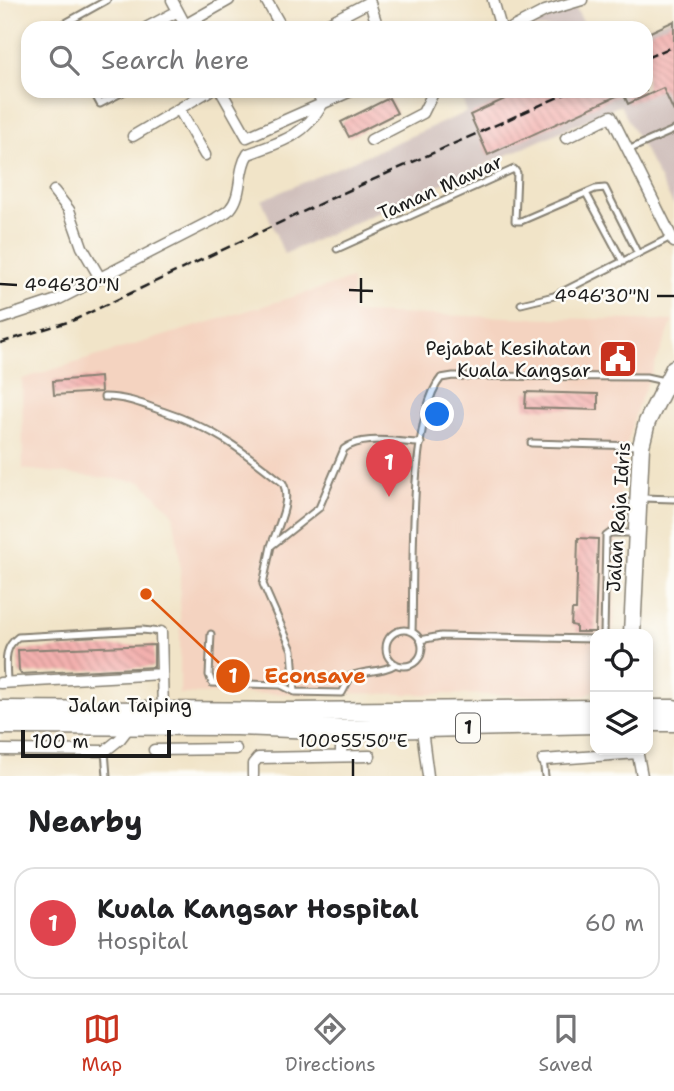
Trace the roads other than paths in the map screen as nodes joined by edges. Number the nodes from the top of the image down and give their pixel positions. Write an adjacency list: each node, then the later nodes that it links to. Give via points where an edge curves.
1 (90, 0): 9 (lane)
2 (107, 0): 9 (lane)
3 (172, 0): 10 (street)
4 (229, 0): 14 (street)
5 (266, 0): 15 (street)
6 (493, 0): 18 (street)
7 (582, 0): 19 (street)
8 (369, 1): 16 (street); 17 (street)
9 (94, 7): 11 (lane)
10 (178, 11): 12 (street); 13 (street)
11 (69, 21)
12 (159, 21)
13 (183, 21)
14 (196, 21)
15 (278, 21)
16 (332, 21)
17 (376, 21)
18 (499, 21)
19 (525, 21)
20 (97, 98): 21 (lane, via 100,104)
21 (112, 98)
22 (197, 98): 28 (street)
23 (225, 98): 31 (street)
24 (320, 98): 27 (street)
25 (335, 98): 27 (street)
26 (430, 98): 33 (street, via 423,113)
27 (323, 103): 31 (street); 36 (street, via 303,131)
28 (179, 109): 30 (street); 35 (street)
29 (674, 130): 34 (lane)
30 (133, 136)
31 (247, 137): 36 (lane)
32 (566, 138): 34 (street, via 611,116)
33 (371, 141)
34 (628, 150): 39 (street)
35 (205, 155)
36 (248, 155): 43 (street, via 230,208)
37 (54, 191): 43 (street, via 69,210 82,247)
38 (586, 193): 40 (lane, Taman Mawar, via 515,220 514,169); 41 (lane, via 605,188); 42 (lane)
39 (673, 239): 41 (lane)
40 (337, 249)
41 (638, 254): 42 (lane)
42 (623, 262): 44 (lane, via 554,296)
43 (100, 278): 45 (street, via 57,300)
44 (521, 304)
45 (0, 319)
46 (670, 375): 48 (lane, via 441,378 431,393); 50 (main road, Jalan Raja Idris, via 647,422)
47 (104, 397): 54 (lane, via 139,402 199,424 222,436 283,484 285,503)
48 (421, 443): 54 (lane, via 352,443 344,449 319,508); 58 (lane)
49 (531, 443): 50 (lane)
50 (641, 446): 51 (main road, Jalan Raja Idris)
51 (639, 498): 52 (lane); 53 (main road, Jalan Raja Idris)
52 (674, 499)
53 (637, 533): 55 (lane, via 606,536); 56 (main road, Jalan Raja Idris)
54 (271, 546): 65 (lane, via 263,584 292,650)
55 (604, 629)
56 (632, 629)
57 (162, 632): 63 (street); 64 (lane, via 18,637 6,650)
58 (412, 632): 61 (lane); 62 (lane, via 399,630 387,640 388,656)
59 (211, 634): 65 (lane, via 212,683 281,685)
60 (590, 639): 61 (lane, via 441,636)
61 (420, 640): 62 (lane, via 417,660)
62 (396, 664): 65 (lane, via 351,676 342,693)
63 (162, 674): 64 (street); 68 (street)
64 (4, 683)
65 (295, 692)
66 (0, 710): 68 (highway, Jalan Taiping / 1)
67 (655, 710): 72 (highway)
68 (163, 711): 69 (highway, Jalan Taiping / 1)
69 (296, 712): 70 (highway, Jalan Taiping / 1); 76 (highway, via 332,722)
70 (590, 717)
71 (590, 717): 77 (highway, Jalan Taiping / 1)
72 (674, 722)
73 (0, 725): 74 (highway, Jalan Taiping / 1)
74 (130, 726): 75 (highway, Jalan Taiping / 1); 82 (street)
75 (213, 726): 76 (highway, Jalan Taiping / 1); 81 (street)
76 (341, 730): 77 (highway, Jalan Taiping / 1); 85 (street)
77 (422, 730): 90 (street)
78 (236, 749): 81 (street)
79 (0, 750): 82 (street)
80 (154, 750): 81 (street)
81 (214, 750)
82 (105, 751): 88 (lane)
83 (595, 755): 87 (street)
84 (638, 755): 92 (street)
85 (341, 756): 86 (street); 89 (street, via 258,758)
86 (370, 756)
87 (543, 760): 91 (lane)
88 (107, 776)
89 (253, 776)
90 (428, 776)
91 (545, 776)
92 (642, 776)

